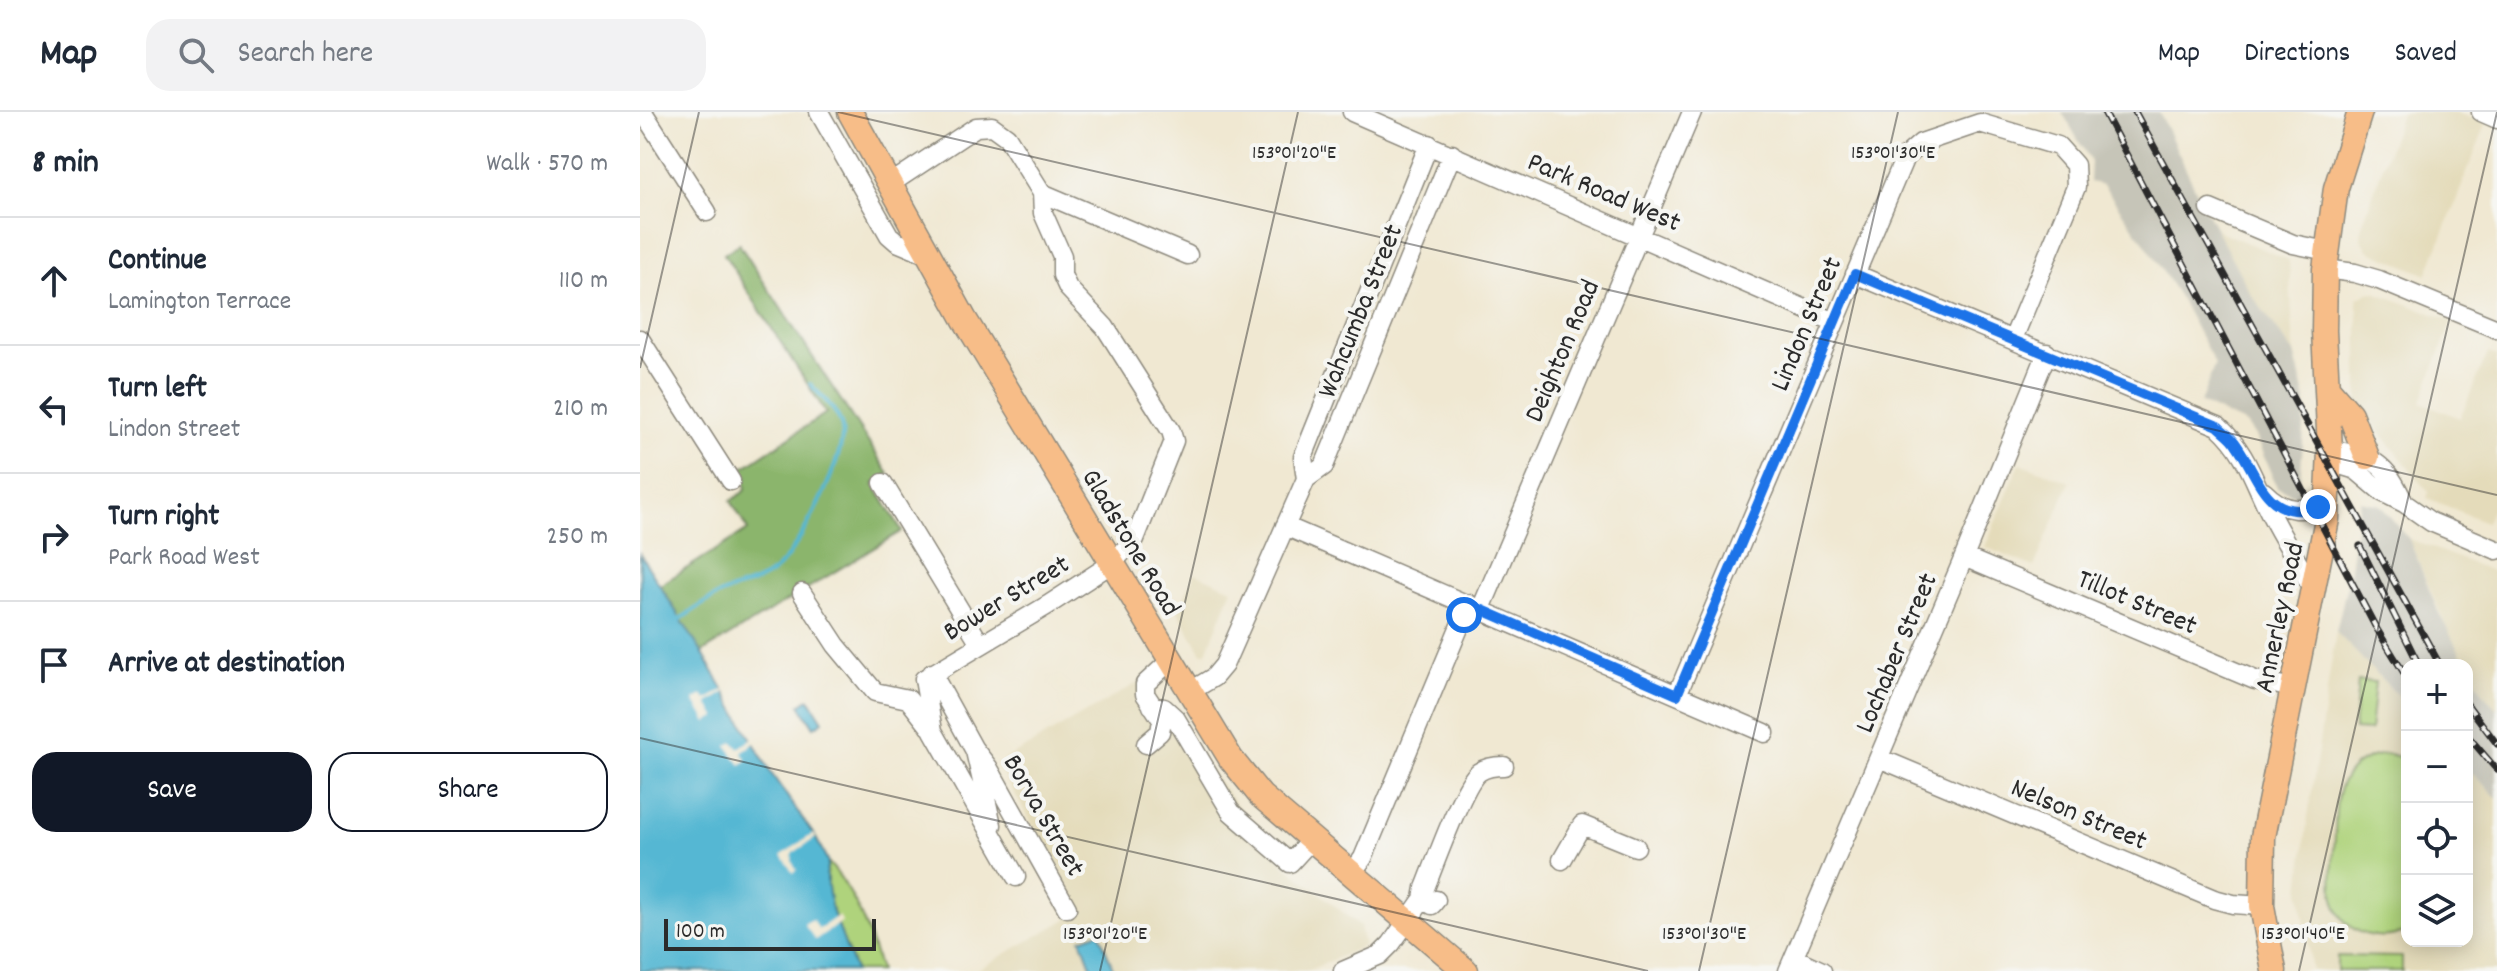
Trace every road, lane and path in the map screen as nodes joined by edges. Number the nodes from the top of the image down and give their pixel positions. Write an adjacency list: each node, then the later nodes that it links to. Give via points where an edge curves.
1 (643, 112): 15 (street)
2 (819, 112): 18 (street, via 889,235)
3 (850, 112): 12 (main road, Gladstone Road)
4 (1352, 112): 10 (street, Park Road West)
5 (1692, 112): 17 (street, Deighton Road)
6 (2378, 112): 16 (main road, Annerley Road)
7 (2481, 112): 9 (street)
8 (2355, 117): 16 (main road, Annerley Road, via 2336,188)
9 (2497, 119)
10 (1429, 144): 11 (street, Park Road West); 30 (street, Wahcumba Street, via 1303,457)
11 (1452, 154): 17 (street, Park Road West); 30 (street, Wahcumba Street, via 1324,466)
12 (890, 184): 13 (street, via 976,127 992,126 1007,137); 18 (main road, Gladstone Road)
13 (1042, 193): 19 (street); 39 (street, Bower Street, via 1043,213 1062,256 1068,288 1105,327 1174,439 1135,539)
14 (2210, 209): 20 (street)
15 (707, 212)
16 (2333, 224): 20 (main road, Annerley Road)
17 (1639, 235): 22 (street, Park Road West); 42 (street, Deighton Road)
18 (928, 255): 39 (main road, Gladstone Road)
19 (1188, 255)
20 (2326, 260): 23 (street); 27 (main road, Annerley Road)
21 (1855, 274): 22 (street, Lindon Street); 25 (street); 25 (street, Lindon Street, via 1905,157 1921,143 1980,123 2058,146 2075,165 2076,187)
22 (1835, 322): 48 (street, Lindon Street)
23 (2497, 329)
24 (640, 339): 31 (street)
25 (2013, 339): 26 (street)
26 (2047, 353): 33 (street, via 2218,426 2235,441); 38 (street, Lochaber Street)
27 (2327, 388): 28 (main road, Annerley Road); 29 (main road, via 2350,414)
28 (2330, 456): 29 (street); 34 (main road, Annerley Road); 35 (street)
29 (2367, 457): 35 (street, via 2390,475)
30 (1306, 479): 36 (street, Wahcumba Street)
31 (731, 481)
32 (883, 483): 43 (street)
33 (2258, 483): 34 (street, via 2288,509); 40 (street)
34 (2328, 503): 40 (main road, Annerley Road)
35 (2404, 503): 37 (street, via 2431,522)
36 (1285, 526): 42 (street); 47 (street, Wahcumba Street, via 1224,665)
37 (2497, 550)
38 (1964, 557): 46 (street, Tillot Street, via 2255,680); 54 (street, Lochaber Street)
39 (1111, 564): 43 (street, Bower Street); 44 (main road, Gladstone Road)
40 (2312, 589): 46 (main road, Annerley Road)
41 (802, 593): 50 (street, Borva Street, via 875,692 908,699)
42 (1475, 607): 48 (street); 60 (street, Deighton Road)
43 (981, 645): 45 (street, Bower Street)
44 (1170, 661): 47 (main road, Gladstone Road); 49 (street, via 1145,684)
45 (929, 674): 50 (street, Borva Street, via 924,682); 53 (street, Borva Street)
46 (2293, 688): 62 (main road, Annerley Road, via 2263,837)
47 (1189, 692): 57 (main road, Gladstone Road, via 1261,796)
48 (1677, 695): 51 (street)
49 (1152, 706): 52 (street, via 1162,720 1160,732); 57 (street, via 1176,719 1231,812 1290,863)
50 (933, 731): 56 (street, Borva Street)
51 (1765, 733)
52 (1146, 744)
53 (974, 749): 56 (street, Borva Street); 63 (street, Borva Street)
54 (1879, 758): 62 (street, Nelson Street, via 2214,899); 65 (street, Lochaber Street)
55 (1504, 766): 64 (street, via 1477,772 1466,788 1425,888 1430,899)
56 (993, 837): 61 (street, Borva Street)
57 (1312, 839): 60 (main road, Gladstone Road)
58 (1636, 847): 59 (street, via 1582,825)
59 (1562, 860)
60 (1352, 873): 64 (main road, Gladstone Road)
61 (1016, 877)
62 (2262, 906): 69 (main road, Annerley Road)
63 (1067, 908)
64 (1408, 921): 66 (street, via 1380,955); 67 (main road, Gladstone Road)
65 (1791, 965): 68 (street)
66 (1343, 971)
67 (1466, 971)
68 (1822, 971)
69 (2274, 971)

